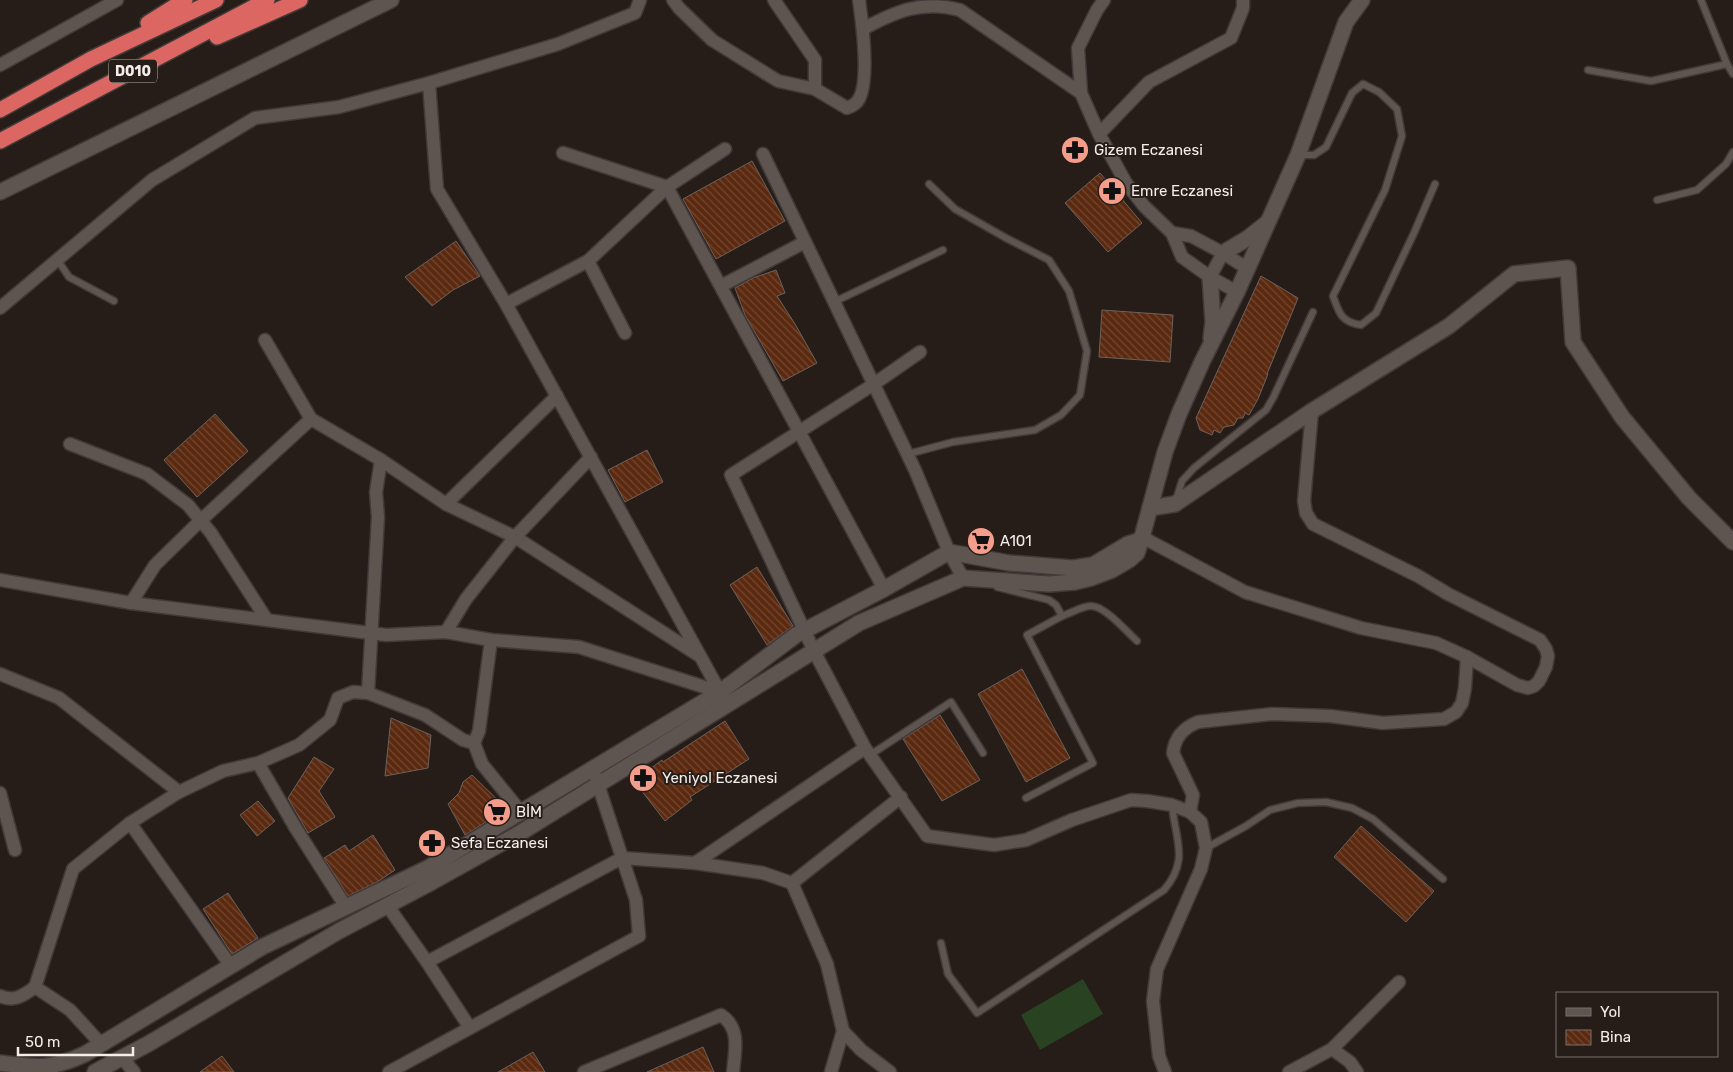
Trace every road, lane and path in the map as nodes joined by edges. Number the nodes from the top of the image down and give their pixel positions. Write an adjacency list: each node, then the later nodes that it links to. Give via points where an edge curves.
1 (117, 0): 20 (street)
2 (185, 0): 18 (highway)
3 (216, 0): 18 (highway, D010)
4 (267, 0): 24 (highway, D010)
5 (300, 0): 24 (highway)
6 (392, 0): 16 (street)
7 (398, 0): 16 (street)
8 (640, 0): 23 (street, via 635,13 558,44)
9 (673, 0): 25 (street, via 712,40 778,81)
10 (859, 0): 17 (street)
11 (1104, 0): 26 (street, via 1078,48)
12 (1243, 0): 28 (street, via 1231,38 1149,82)
13 (1362, 0): 34 (street, via 1346,22)
14 (1700, 0): 19 (lane)
15 (776, 1): 25 (street, via 814,60)
16 (374, 9): 38 (street)
17 (863, 29): 25 (street, via 864,84 857,102 847,108); 26 (street, via 912,3 942,2 960,10)
18 (92, 59): 27 (highway, D010)
19 (1727, 64): 21 (lane, via 1651,81); 22 (lane)
20 (0, 65)
21 (1588, 70)
22 (1733, 74)
23 (429, 83): 45 (street, via 339,107 255,118 152,180); 53 (street, via 437,189)
24 (101, 88): 29 (highway, D010)
25 (815, 90)
26 (1081, 93): 28 (street)
27 (0, 110)
28 (1099, 134): 41 (street, via 1126,183)
29 (0, 141)
30 (725, 150): 37 (street)
31 (1733, 152): 39 (lane, via 1726,164 1697,190)
32 (564, 153): 37 (street)
33 (763, 154): 42 (street)
34 (1298, 155): 36 (lane, via 1314,155 1326,147 1352,93 1362,84 1380,92 1397,109 1402,136 1385,190 1334,296 1338,312 1349,324 1361,325 1376,313); 40 (street)
35 (930, 184): 66 (lane, via 955,209 1049,260 1069,291 1088,351 1080,395 1061,415 1035,430 953,442)
36 (1435, 184)
37 (667, 187): 46 (street); 49 (street)
38 (0, 192)
39 (1657, 200)
40 (1268, 222): 44 (street); 47 (street)
41 (1172, 233): 44 (street, via 1191,236); 48 (street, via 1182,258)
42 (805, 242): 49 (street); 52 (street)
43 (943, 250): 52 (lane)
44 (1223, 253): 47 (street); 48 (street)
45 (57, 259): 51 (lane, via 69,277); 54 (street)
46 (588, 261): 53 (street); 56 (street)
47 (1248, 269): 50 (street)
48 (1210, 277): 50 (street); 58 (street)
49 (720, 286): 64 (street)
50 (1237, 292): 58 (street)
51 (114, 301)
52 (834, 302): 60 (street)
53 (506, 304): 61 (street)
54 (0, 308)
55 (1313, 312): 70 (lane, via 1266,410 1194,468 1182,481)
56 (625, 333)
57 (265, 340): 63 (street)
58 (1211, 344): 71 (street, via 1179,414)
59 (920, 352): 60 (street)
60 (874, 384): 64 (street); 66 (street)
61 (557, 396): 67 (street); 69 (street)
62 (1312, 411): 70 (street); 75 (street, via 1449,326 1514,274 1568,268 1574,342 1622,417 1689,498); 90 (street, via 1304,501 1306,513 1313,524 1540,640 1548,656 1539,681 1528,688)
63 (311, 419): 68 (street); 72 (street)
64 (799, 432): 79 (street); 83 (street, via 731,475)
65 (70, 444): 72 (street, via 147,474 188,505)
66 (908, 454): 76 (street)
67 (591, 457): 73 (street); 89 (street)
68 (380, 460): 69 (street); 85 (street)
69 (446, 504): 73 (street)
70 (1174, 504): 71 (street)
71 (1150, 508): 74 (street)
72 (200, 521): 80 (street, via 155,565); 82 (street, via 211,532)
73 (516, 537): 84 (street, via 466,599); 89 (street)
74 (1141, 538): 76 (street, via 1093,565 1073,568 1009,563); 77 (street, via 1137,553 1129,560 1112,570 1076,582 1049,584); 90 (street, via 1245,592 1361,628 1436,643)
75 (1733, 542)
76 (949, 552): 77 (street); 79 (street)
77 (963, 578): 81 (lane, via 1049,600); 88 (street, via 859,623)
78 (0, 580): 80 (street)
79 (884, 590): 83 (street)
80 (131, 603): 82 (street)
81 (1062, 616): 87 (lane, via 1090,606 1097,607 1109,614); 103 (lane, via 1027,635 1093,763)
82 (267, 620): 85 (street)
83 (804, 631): 88 (street); 92 (street)
84 (446, 632): 85 (street); 86 (street)
85 (370, 633): 93 (street)
86 (491, 640): 92 (street, via 579,647); 94 (street, via 479,731)
87 (1137, 642)
88 (814, 651): 95 (street); 99 (street)
89 (700, 656): 92 (street)
90 (1467, 657): 106 (street, via 1462,703 1456,712 1444,719 1383,722 1272,714 1190,725 1179,735 1173,753 1193,795)
91 (0, 674): 100 (street, via 59,698)
92 (720, 692): 98 (street)
93 (368, 693): 94 (street, via 424,715 463,740); 97 (street, via 353,692 338,698 330,720 299,746)
94 (474, 743): 105 (street, via 482,764)
95 (868, 752): 96 (lane, via 951,702); 102 (street); 111 (street)
96 (983, 753)
97 (258, 763): 100 (street, via 223,771); 115 (street)
98 (592, 769): 99 (street); 105 (street)
99 (598, 784): 110 (street); 114 (street, via 520,833)
100 (179, 792): 107 (street)
101 (0, 794): 109 (street)
102 (901, 798): 104 (street, via 928,836 994,845 1026,840 1131,800); 113 (street)
103 (1026, 798)
104 (1172, 805): 106 (street); 116 (lane, via 1180,862 1164,890 977,1013 948,974)
105 (521, 812): 115 (street, via 428,868)
106 (1190, 812): 108 (street, via 1201,822)
107 (130, 823): 118 (street); 120 (street, via 73,869)
108 (1206, 848): 112 (lane, via 1270,810 1298,803 1326,802 1352,808 1373,819); 135 (street, via 1201,869 1156,969 1153,1001 1159,1056)
109 (15, 850)
110 (622, 858): 111 (street); 117 (street); 122 (street, via 636,900 639,936)
111 (695, 864): 113 (street, via 763,873)
112 (1443, 879)
113 (792, 883): 123 (street, via 826,964)
114 (387, 905): 117 (street); 126 (street)
115 (346, 907): 118 (street)
116 (941, 943)
117 (427, 962): 122 (street)
118 (230, 966): 124 (street)
119 (1399, 982): 125 (street)
120 (35, 987): 121 (street, via 22,997 7,999); 124 (street, via 70,1010)
121 (0, 996)
122 (470, 1028): 130 (street)
123 (843, 1031): 133 (street); 134 (street)
124 (101, 1044): 127 (street, via 65,1063 39,1068)
125 (1332, 1049): 136 (street); 137 (street, via 1350,1062)
126 (122, 1058): 128 (street); 129 (street)
127 (0, 1063)
128 (96, 1072)
129 (134, 1072)
130 (389, 1072)
131 (584, 1072): 132 (street, via 721,1015 730,1020 736,1037)
132 (733, 1072)
133 (831, 1072)
134 (890, 1072)
135 (1165, 1072)
136 (1289, 1072)
137 (1357, 1072)

